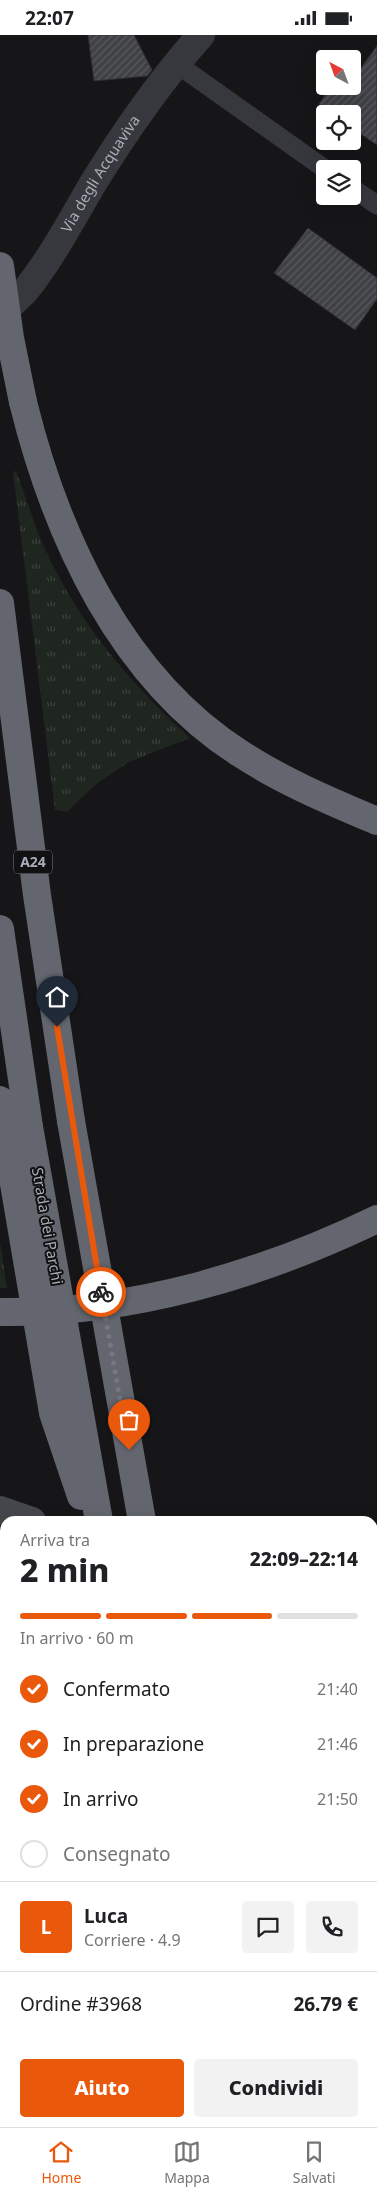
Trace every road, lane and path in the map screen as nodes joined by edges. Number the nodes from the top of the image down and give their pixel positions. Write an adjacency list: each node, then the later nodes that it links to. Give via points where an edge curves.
1 (201, 35): 2 (street, Via degli Acquaviva)
2 (177, 64): 3 (lane); 7 (street, Via degli Acquaviva, via 93,184 49,257 24,291)
3 (316, 163)
4 (361, 194): 5 (lane)
5 (377, 205)
6 (0, 266): 9 (highway, bridge, via 10,338 39,461 79,563 112,621 154,676 197,721 240,754 299,787)
7 (0, 315)
8 (0, 603): 19 (highway, A24, bridge, via 37,895 71,1121)
9 (377, 821)
10 (0, 929): 12 (highway, Strada dei Parchi)
11 (0, 1100): 12 (highway)
12 (17, 1129): 17 (highway, bridge, via 53,1413); 18 (highway, Strada dei Parchi, bridge)
13 (377, 1219): 14 (highway, via 279,1261 147,1299 80,1308)
14 (0, 1311)
15 (0, 1510): 16 (street)
16 (17, 1516)
17 (87, 1516)
18 (99, 1516)
19 (141, 1516)

